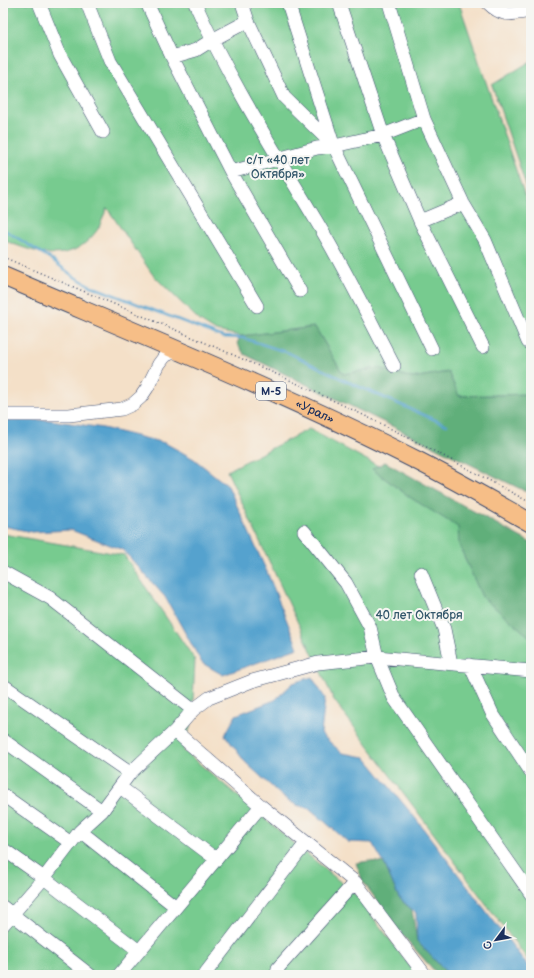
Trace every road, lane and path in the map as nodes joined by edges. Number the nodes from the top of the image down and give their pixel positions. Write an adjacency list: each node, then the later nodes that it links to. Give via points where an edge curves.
1 (39, 3): 15 (lane, via 60,55)
2 (87, 3): 25 (lane, via 110,61)
3 (147, 3): 13 (lane)
4 (195, 3): 12 (lane)
5 (242, 3): 11 (lane)
6 (288, 3): 17 (lane)
7 (339, 3): 16 (lane)
8 (389, 3): 14 (lane)
9 (488, 3): 10 (lane, via 498,12 508,15)
10 (531, 12)
11 (248, 21): 12 (lane); 17 (lane, via 284,97)
12 (212, 40): 13 (lane, via 196,50); 18 (lane)
13 (172, 57): 19 (lane)
14 (424, 119): 16 (lane); 20 (lane)
15 (103, 132)
16 (383, 135): 17 (lane); 21 (lane)
17 (334, 146): 18 (lane); 29 (lane)
18 (277, 158): 19 (lane); 32 (lane, via 322,230)
19 (231, 172): 24 (lane)
20 (463, 203): 21 (lane); 27 (lane, via 485,240)
21 (420, 221): 28 (lane)
22 (3, 266): 34 (highway, «Урал» / М-5, via 327,406)
23 (3, 276): 26 (highway, «Урал» / М-5)
24 (300, 291)
25 (257, 306)
26 (147, 338): 30 (highway, «Урал» / М-5); 31 (lane, via 158,351)
27 (528, 342)
28 (483, 347)
29 (432, 349)
30 (183, 353): 31 (lane, via 168,354); 35 (highway, «Урал» / М-5, via 324,415 407,456)
31 (159, 364): 33 (lane, via 141,397 133,404 122,408 69,415)
32 (394, 366)
33 (3, 415)
34 (531, 512)
35 (531, 523)
36 (304, 531): 39 (lane, via 346,584 370,627)
37 (3, 572): 44 (lane, via 50,598)
38 (421, 572): 40 (lane, via 444,629)
39 (378, 657): 40 (lane); 44 (lane, via 318,664 252,682 209,698); 60 (lane, via 394,698)
40 (451, 664): 41 (lane)
41 (470, 665): 42 (lane); 47 (lane, via 492,713)
42 (531, 671)
43 (3, 685): 48 (lane)
44 (193, 710): 45 (lane)
45 (175, 731): 48 (lane); 51 (lane)
46 (3, 740): 52 (lane)
47 (531, 772)
48 (130, 773): 49 (lane)
49 (120, 786): 52 (lane); 57 (lane)
50 (3, 795): 54 (lane)
51 (261, 806): 55 (lane); 57 (lane)
52 (102, 811): 53 (lane)
53 (80, 831): 54 (lane); 61 (lane)
54 (71, 843): 58 (lane)
55 (306, 843): 59 (lane); 67 (lane)
56 (3, 850): 58 (lane)
57 (216, 859): 61 (lane)
58 (44, 878): 62 (lane); 64 (lane)
59 (355, 882): 68 (lane, via 278,968); 69 (lane)
60 (531, 894)
61 (176, 907): 64 (lane)
62 (8, 910): 63 (lane); 65 (lane)
63 (3, 924)
64 (139, 951): 66 (lane)
65 (90, 975)
66 (119, 975)
67 (204, 975)
68 (277, 975)
69 (425, 975)

